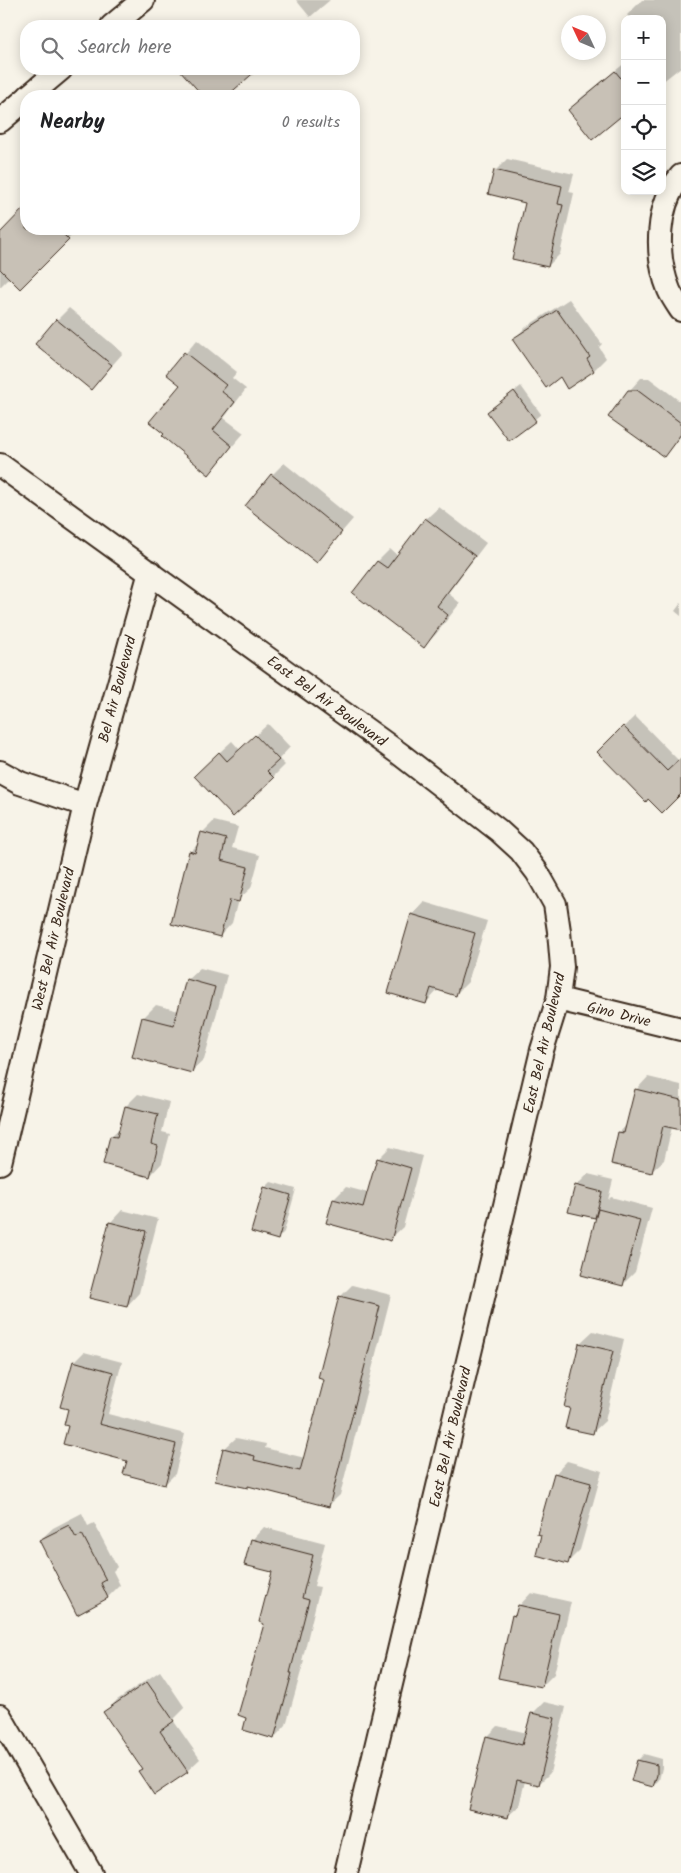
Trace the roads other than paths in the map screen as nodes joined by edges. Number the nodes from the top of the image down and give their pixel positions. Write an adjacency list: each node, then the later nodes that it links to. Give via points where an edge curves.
1 (142, 0): 2 (street)
2 (119, 20)
3 (54, 75): 4 (street)
4 (36, 90)
5 (20, 104): 6 (street)
6 (0, 121)
7 (681, 176): 8 (street, via 672,186 664,206 660,242 669,291)
8 (681, 310)
9 (0, 465): 10 (street, East Bel Air Boulevard)
10 (150, 572): 12 (street, Bel Air Boulevard); 13 (street, East Bel Air Boulevard, via 400,754 521,851 554,904 560,931 562,967)
11 (0, 772): 12 (street, via 20,783)
12 (85, 806): 15 (street, West Bel Air Boulevard)
13 (558, 999): 14 (street, Gino Drive); 18 (street, East Bel Air Boulevard, via 540,1060)
14 (681, 1029)
15 (0, 1163)
16 (0, 1716): 17 (street)
17 (91, 1873)
18 (346, 1873)

